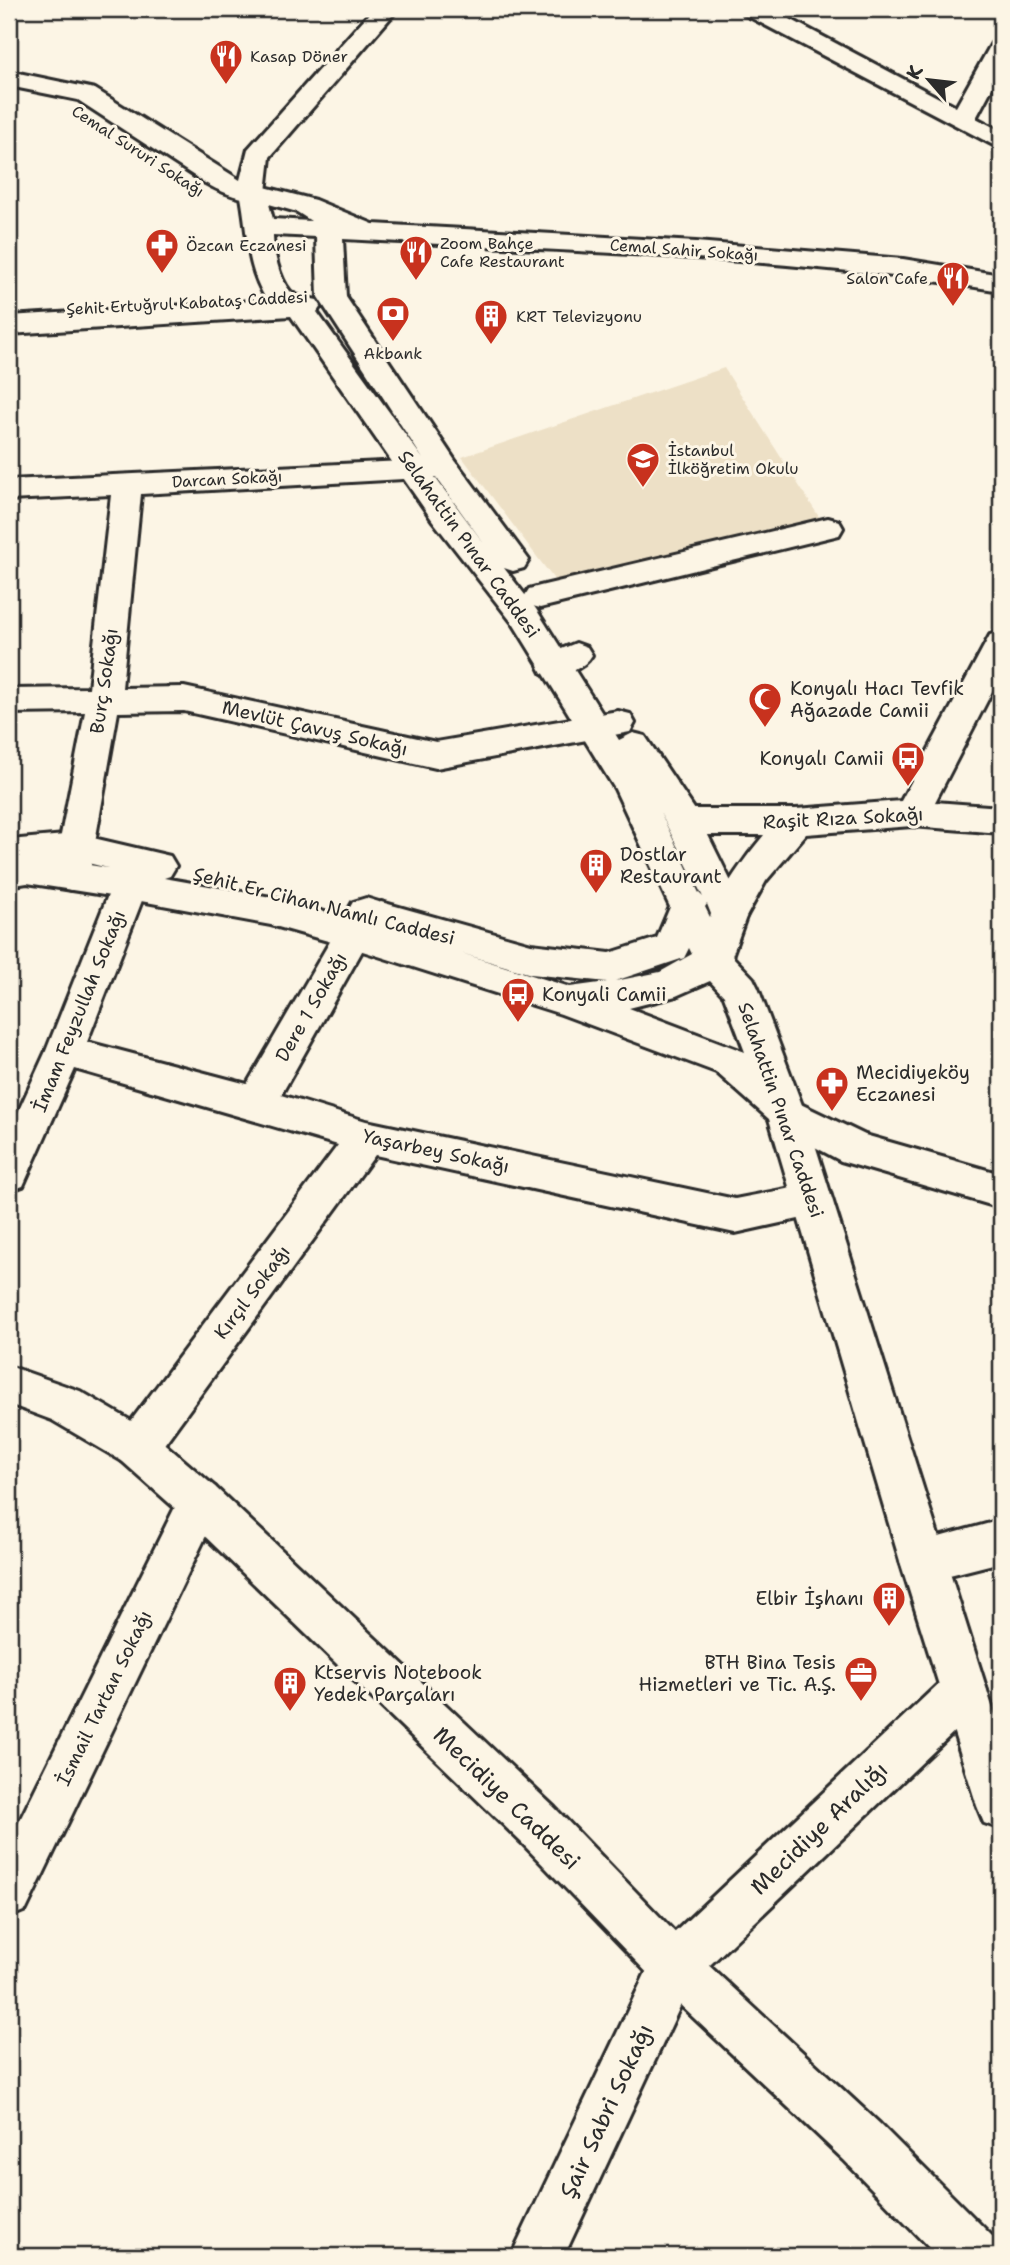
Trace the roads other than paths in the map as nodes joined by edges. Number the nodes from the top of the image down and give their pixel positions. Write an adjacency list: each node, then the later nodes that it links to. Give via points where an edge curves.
1 (365, 9): 10 (street)
2 (386, 9): 11 (street, via 257,155)
3 (753, 9): 8 (street)
4 (1001, 48): 8 (street)
5 (14, 68): 7 (street, Cemal Sururi Sokağı)
6 (9, 92): 7 (street, Cemal Sururi Sokağı)
7 (75, 99): 10 (street, Cemal Sururi Sokağı); 10 (street, Cemal Sururi Sokağı, via 176,154)
8 (962, 120): 9 (street)
9 (1001, 141)
10 (223, 164): 11 (street, Cemal Sururi Sokağı, via 229,186); 12 (street, Cemal Sururi Sokağı)
11 (253, 192): 12 (street, Selahattin Pınar Caddesi); 14 (street, Cemal Sururi Sokağı)
12 (261, 226): 14 (street); 17 (street, Selahattin Pınar Caddesi, via 263,261)
13 (366, 231): 14 (street, Cemal Sahir Sokağı); 14 (street, via 339,245); 15 (street, Cemal Sahir Sokağı, via 903,267)
14 (327, 233): 16 (street)
15 (1001, 284)
16 (332, 297): 17 (street, Şehit Ertuğrul Kabataş Caddesi); 20 (street, Selahattin Pınar Caddesi)
17 (289, 302): 18 (street, Şehit Ertuğrul Kabataş Caddesi); 19 (street, Şehit Ertuğrul Kabataş Caddesi); 20 (street, Selahattin Pınar Caddesi)
18 (9, 313)
19 (9, 325)
20 (429, 470): 21 (street, Darcan Sokağı); 24 (street, Selahattin Pınar Caddesi); 26 (street, Selahattin Pınar Caddesi, via 525,617)
21 (127, 484): 22 (street, Darcan Sokağı); 27 (street, Burç Sokağı)
22 (9, 490)
23 (828, 528): 24 (street)
24 (541, 597): 26 (street, Selahattin Pınar Caddesi)
25 (1001, 643): 30 (street)
26 (565, 660): 29 (street, Selahattin Pınar Caddesi)
27 (104, 700): 28 (street, Mevlüt Çavuş Sokağı); 29 (street, Mevlüt Çavuş Sokağı, via 184,698 436,755); 35 (street, Burç Sokağı)
28 (9, 701)
29 (592, 728): 32 (street, Selahattin Pınar Caddesi); 38 (street, Selahattin Pınar Caddesi, via 630,785)
30 (912, 813): 31 (street, Raşit Rıza Sokağı); 33 (street, Raşit Rıza Sokağı)
31 (1001, 820)
32 (685, 822): 33 (street, Raşit Rıza Sokağı); 39 (street, Selahattin Pınar Caddesi)
33 (796, 822): 39 (street, via 754,871)
34 (9, 853): 35 (street, Şehit Er Cihan Namlı Caddesi)
35 (73, 862): 36 (street, Şehit Er Cihan Namlı Caddesi); 37 (street, Şehit Er Cihan Namlı Caddesi); 40 (street, Şehit Er Cihan Namlı Caddesi)
36 (9, 872)
37 (130, 885): 40 (street, Şehit Er Cihan Namlı Caddesi); 43 (street, İmam Feyzullah Sokağı)
38 (689, 904): 40 (street, Şehit Er Cihan Namlı Caddesi, via 671,948 610,968 531,959); 41 (street, Selahattin Pınar Caddesi)
39 (729, 914): 41 (street)
40 (359, 923): 42 (street, Şehit Er Cihan Namlı Caddesi); 44 (street, Dere 1 Sokağı)
41 (712, 958): 42 (street, Şehit Er Cihan Namlı Caddesi, via 695,972 635,993); 45 (street, Selahattin Pınar Caddesi, via 740,988)
42 (570, 1002): 45 (street, Şehit Er Cihan Namlı Caddesi, via 729,1061)
43 (65, 1051): 44 (street, Yaşarbey Sokağı); 47 (street, İmam Feyzullah Sokağı)
44 (256, 1103): 46 (street, Yaşarbey Sokağı)
45 (786, 1112): 48 (street, Şehit Er Cihan Namlı Caddesi, via 855,1149); 49 (street, Selahattin Pınar Caddesi)
46 (366, 1137): 49 (street, Yaşarbey Sokağı, via 735,1216); 51 (street, Kırçıl Sokağı)
47 (9, 1174)
48 (1001, 1191)
49 (812, 1201): 54 (street, Selahattin Pınar Caddesi)
50 (9, 1385): 51 (street, Mecidiye Caddesi, via 65,1405)
51 (137, 1447): 52 (street, Mecidiye Caddesi)
52 (200, 1502): 57 (street, İsmail Tartan Sokağı); 58 (street, Mecidiye Caddesi, via 538,1825)
53 (1001, 1541): 54 (street)
54 (922, 1561): 55 (street, Selahattin Pınar Caddesi)
55 (964, 1691): 56 (street, Selahattin Pınar Caddesi); 58 (street, Mecidiye Aralığı)
56 (1001, 1806)
57 (9, 1893)
58 (674, 1966): 59 (street, Şair Sabri Sokağı); 60 (street, Mecidiye Caddesi)
59 (537, 2256)
60 (974, 2256)

